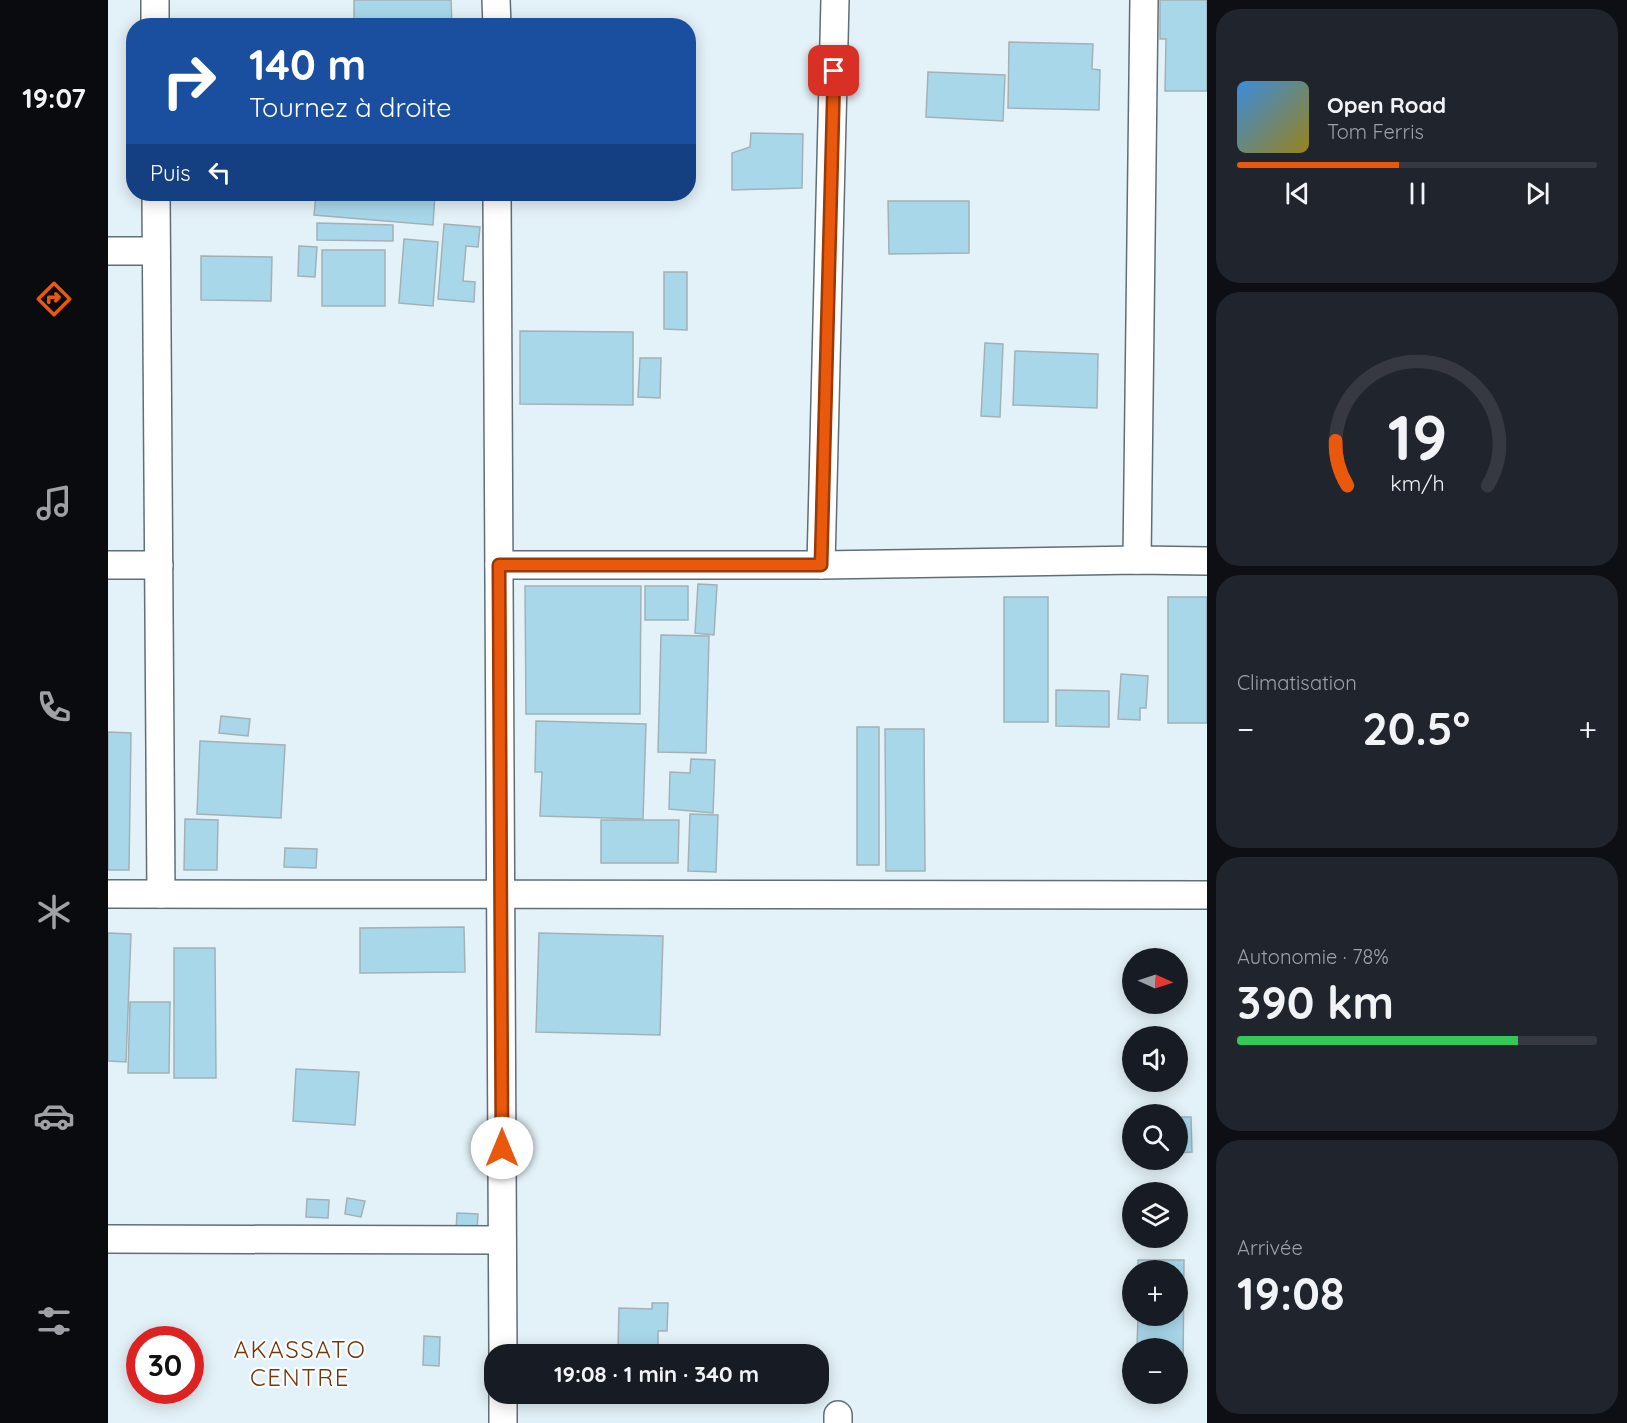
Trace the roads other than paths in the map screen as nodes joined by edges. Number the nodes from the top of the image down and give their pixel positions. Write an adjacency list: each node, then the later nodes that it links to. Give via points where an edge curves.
1 (155, 0): 5 (street)
2 (496, 0): 6 (street)
3 (835, 0): 16 (street)
4 (1144, 0): 11 (street)
5 (155, 18)
6 (497, 18)
7 (156, 201): 10 (street)
8 (497, 201): 15 (street)
9 (108, 251): 10 (street)
10 (156, 251): 14 (street)
11 (1137, 560): 12 (street); 16 (street)
12 (1207, 561)
13 (108, 565): 14 (street)
14 (159, 565): 18 (street)
15 (499, 565): 16 (street); 19 (street)
16 (821, 565)
17 (108, 894): 18 (street)
18 (161, 894): 19 (street)
19 (501, 894): 20 (street); 22 (street)
20 (1207, 895)
21 (108, 1239): 22 (street)
22 (502, 1240): 23 (street)
23 (503, 1344)
24 (503, 1404): 25 (street)
25 (503, 1423)

